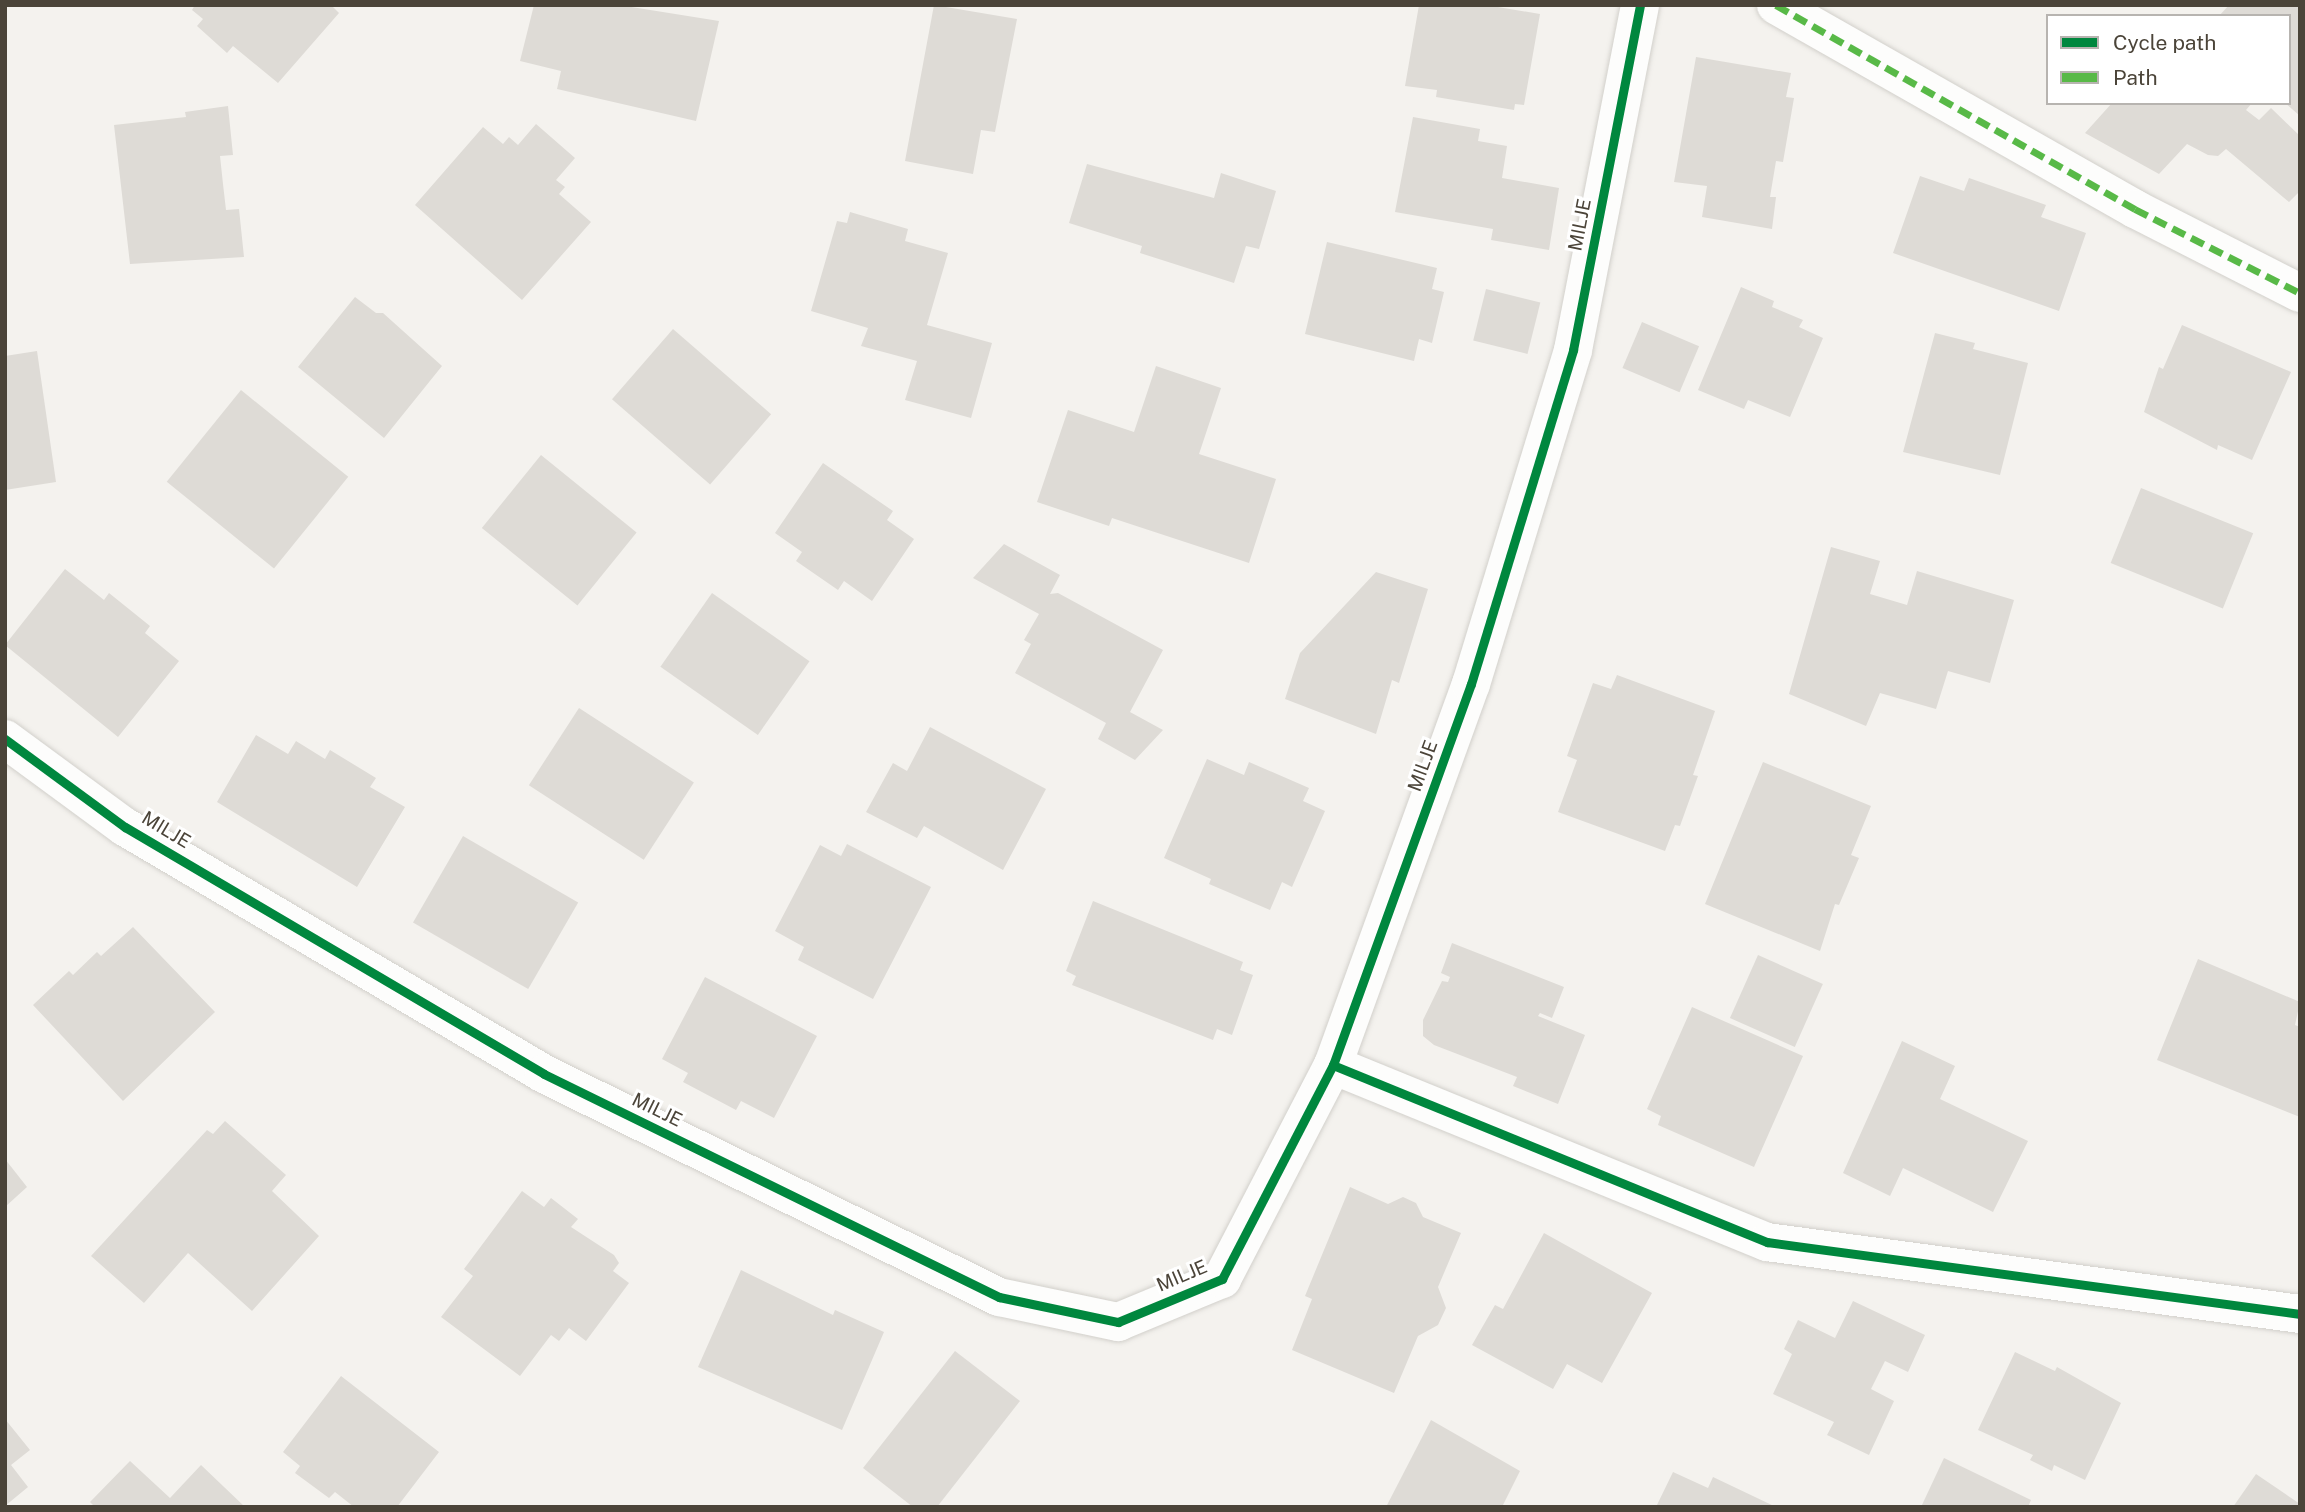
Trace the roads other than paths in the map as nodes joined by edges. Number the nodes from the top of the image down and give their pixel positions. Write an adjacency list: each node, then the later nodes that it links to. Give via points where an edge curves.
1 (1640, 5): 5 (street, MILJE, via 1573,350 1471,684)
2 (1776, 5): 3 (street, via 2135,209)
3 (2300, 293)
4 (5, 739): 5 (street, MILJE, via 125,827 544,1074 999,1297 1118,1322 1222,1279)
5 (1333, 1065): 6 (street, via 1767,1242)
6 (2300, 1314)

